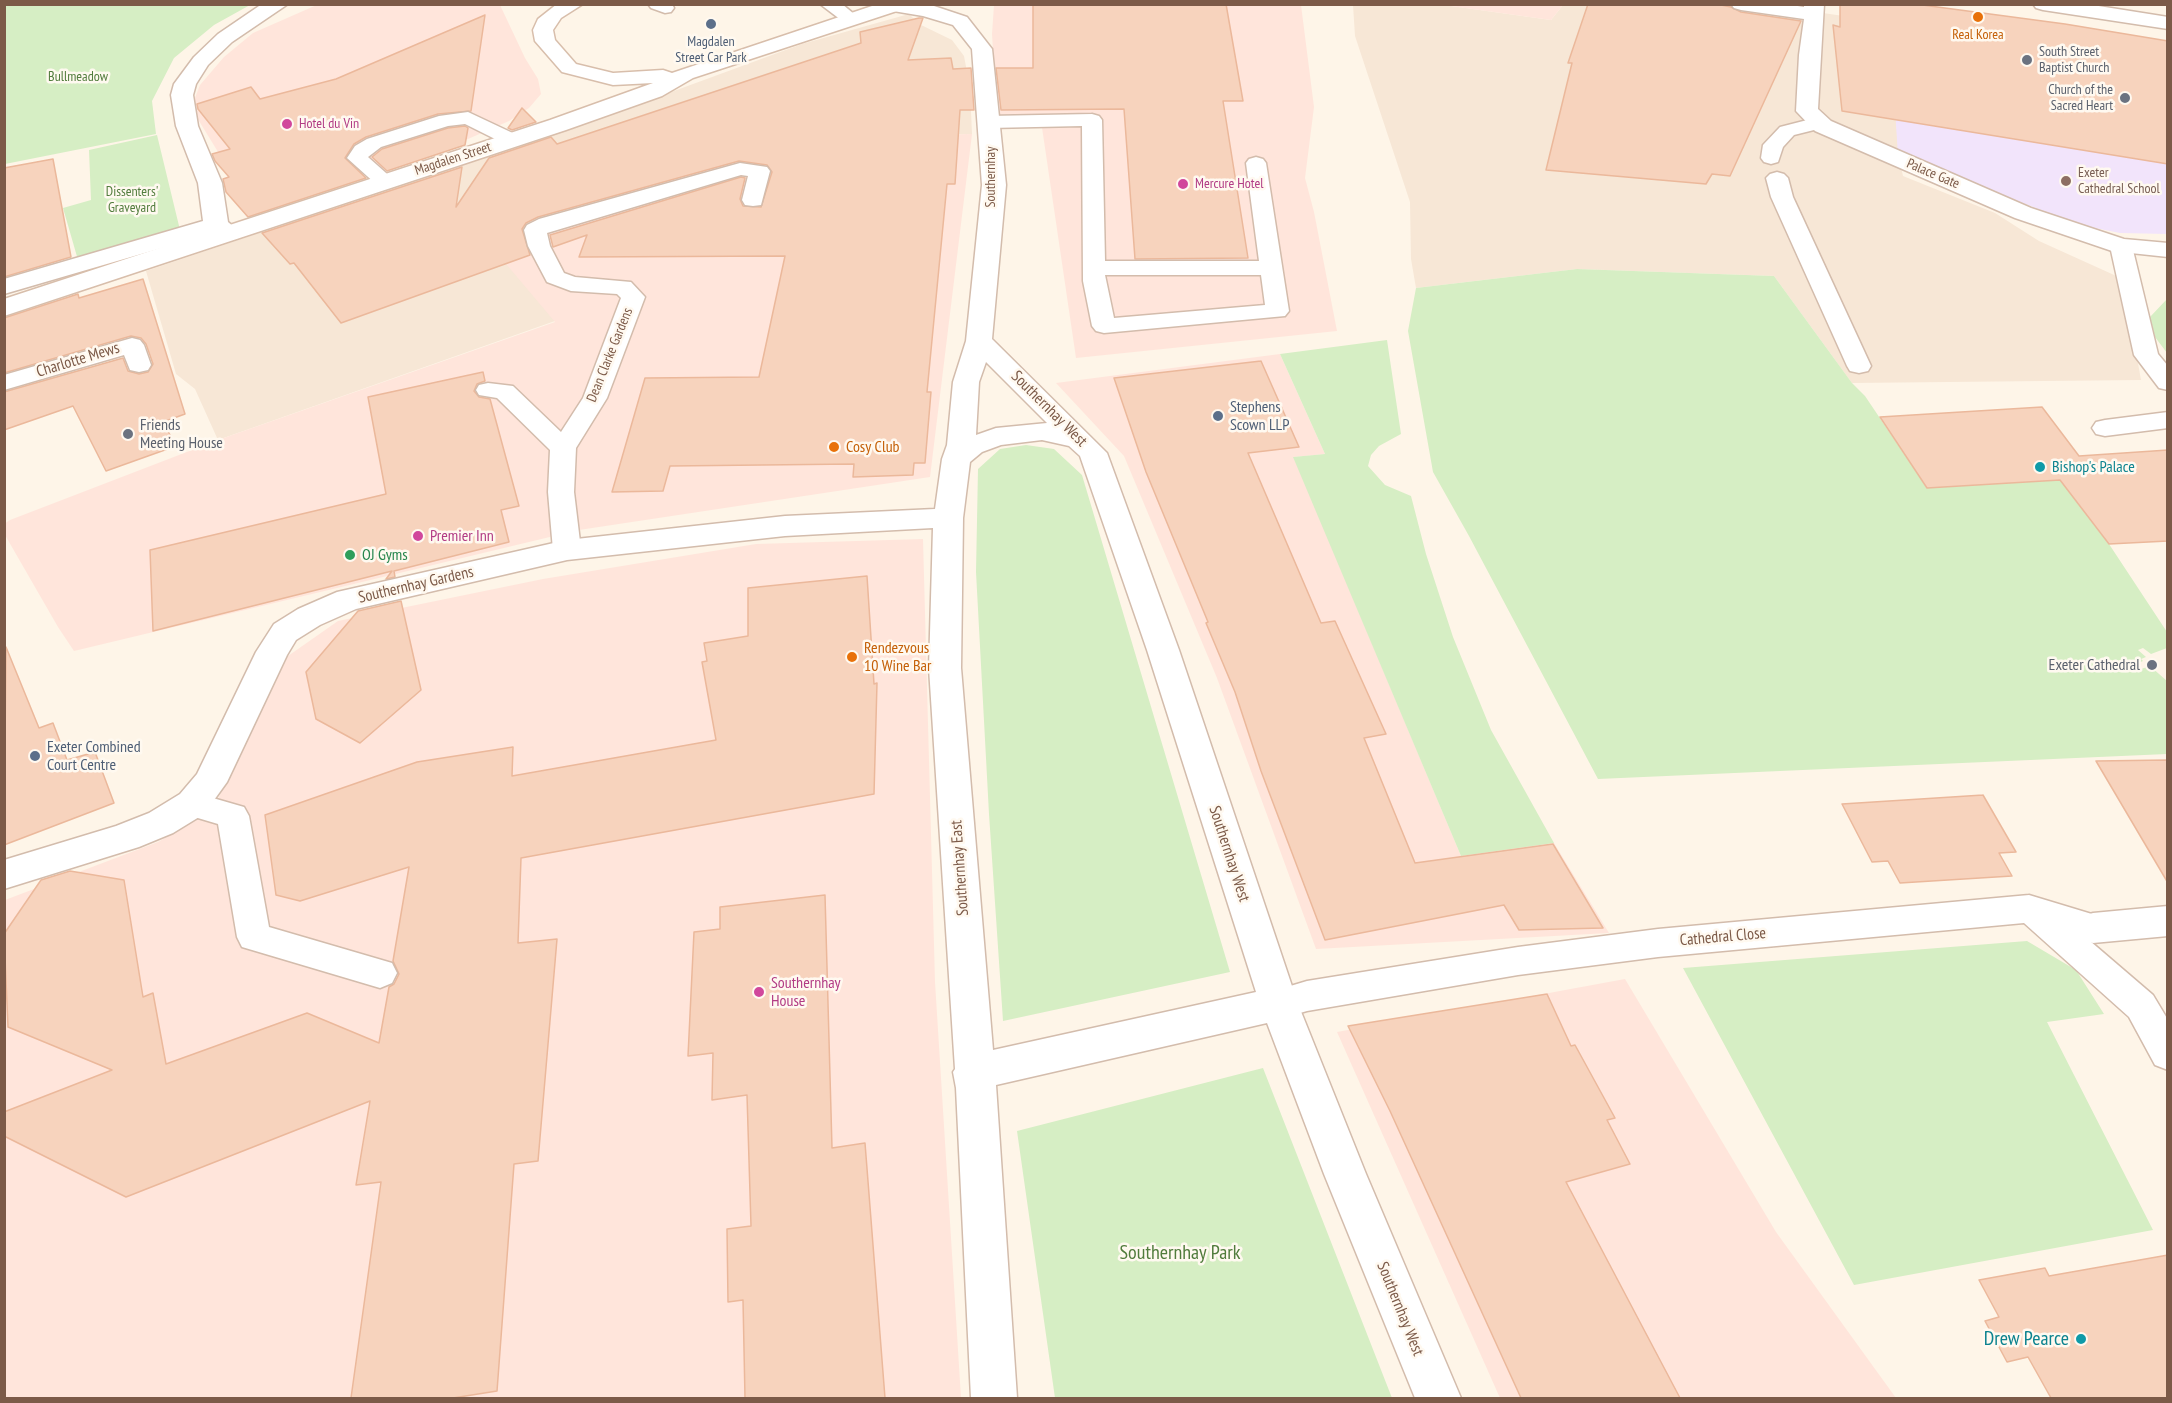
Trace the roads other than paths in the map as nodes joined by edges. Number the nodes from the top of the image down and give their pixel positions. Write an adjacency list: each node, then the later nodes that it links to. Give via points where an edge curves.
1 (278, 4): 19 (street, via 225,38 201,61 182,95 187,126)
2 (573, 4): 11 (street, via 554,14 543,30 545,41)
3 (829, 4): 8 (lane)
4 (1741, 4): 7 (street)
5 (2043, 4): 10 (street)
6 (896, 5): 8 (street, Magdalen Street); 9 (street, Southernhay)
7 (1814, 10): 14 (street, via 1808,111)
8 (857, 13): 12 (street, Magdalen Street)
9 (960, 13): 13 (street, Southernhay, via 982,49)
10 (2168, 23)
11 (569, 68): 12 (street, via 613,79); 15 (street, via 571,78 564,97)
12 (686, 74): 15 (street, Magdalen Street, via 654,91)
13 (989, 122): 22 (lane, via 1092,120); 26 (street, Southernhay, via 994,185)
14 (1819, 123): 20 (street, Palace Gate, via 2023,213); 28 (lane, via 1787,131 1773,146 1774,168 1782,197)
15 (518, 138): 17 (street, Magdalen Street); 17 (lane, via 468,118 446,120 374,143 357,158)
16 (1256, 163): 23 (lane)
17 (384, 181): 19 (street, Magdalen Street)
18 (753, 200): 35 (lane, Dean Clarke Gardens, via 760,171 740,169 535,230 555,277 571,284 623,286 633,297 595,398)
19 (223, 229): 24 (street); 25 (street, Magdalen Street)
20 (2121, 246): 21 (street, Palace Gate); 30 (lane, via 2146,355)
21 (2168, 250)
22 (1094, 268): 23 (lane); 23 (lane, via 1104,326 1277,311)
23 (1271, 268)
24 (4, 287)
25 (4, 308)
26 (979, 341): 34 (street, Southernhay West); 36 (street, Southernhay East, via 966,382 961,446)
27 (139, 365): 29 (lane, Charlotte Mews, via 132,345)
28 (1859, 366)
29 (4, 383)
30 (2168, 383)
31 (488, 390): 35 (lane, via 504,391)
32 (2168, 420): 33 (lane)
33 (2105, 428)
34 (1078, 439): 36 (street, via 1042,431 996,437); 45 (street, Southernhay West, via 1093,453 1163,650)
35 (563, 448): 38 (lane, via 561,492)
36 (956, 459): 37 (street, Southernhay East)
37 (948, 518): 38 (street, Southernhay Gardens, via 785,526); 47 (street, Southernhay East, via 945,668)
38 (567, 550): 39 (street, Southernhay Gardens, via 348,600 309,616 285,632 210,782)
39 (192, 804): 40 (street, Southernhay Gardens, via 161,823 126,837); 44 (lane, via 233,816 254,937)
40 (4, 875)
41 (2029, 909): 43 (lane, Cathedral Close); 45 (lane, Cathedral Close, via 1658,943 1506,963); 46 (lane, via 2141,1006)
42 (2168, 921): 43 (street, Cathedral Close)
43 (2092, 928)
44 (380, 974)
45 (1279, 1004): 47 (street); 49 (street, Southernhay West)
46 (2168, 1054)
47 (973, 1072): 48 (street, Southernhay East)
48 (994, 1398)
49 (1438, 1398)

